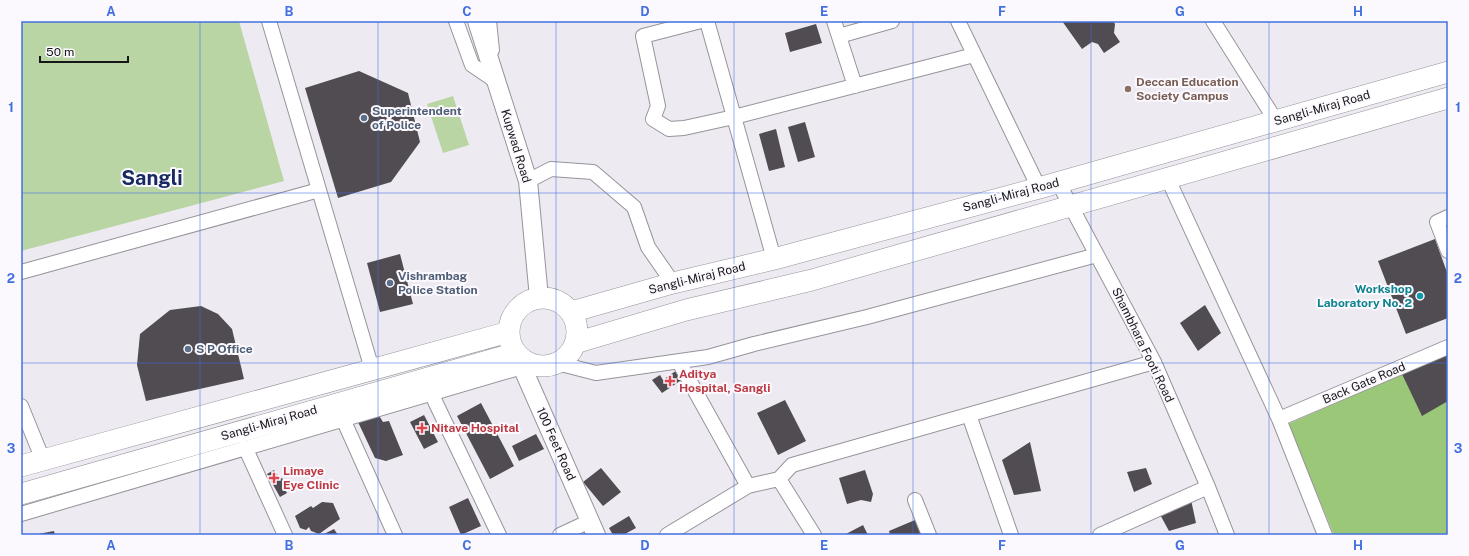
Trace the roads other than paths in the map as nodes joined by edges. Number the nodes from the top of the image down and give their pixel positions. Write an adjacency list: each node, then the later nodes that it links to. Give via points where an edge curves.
1 (269, 21): 22 (street)
2 (456, 21): 14 (street, via 472,65)
3 (477, 21): 14 (main road, Kupwad Road)
4 (488, 21): 14 (street)
5 (701, 21): 17 (street, via 644,36 658,106 653,119 669,129)
6 (707, 21): 17 (street)
7 (834, 21): 11 (street)
8 (892, 21): 11 (street)
9 (958, 21): 12 (street, Shambhara Footi Road)
10 (1213, 21): 18 (street)
11 (839, 36): 15 (street)
12 (974, 55): 15 (street); 21 (street, Shambhara Footi Road)
13 (1448, 72): 18 (highway, Sangli-Miraj Road)
14 (497, 82): 20 (main road, Kupwad Road)
15 (855, 86): 17 (street)
16 (1448, 98): 19 (highway, Sangli-Miraj Road)
17 (734, 117): 27 (street)
18 (1276, 121): 21 (highway, Sangli-Miraj Road)
19 (1168, 179): 23 (highway, Sangli-Miraj Road); 44 (street)
20 (528, 181): 29 (street, via 551,169 593,172 634,207 648,247); 30 (main road, Kupwad Road)
21 (1049, 185): 23 (street, Shambhara Footi Road); 27 (highway, Sangli-Miraj Road)
22 (319, 190): 28 (street); 39 (street)
23 (1071, 206): 26 (street, Shambhara Footi Road); 33 (highway, Sangli-Miraj Road, via 812,280 686,310)
24 (1442, 220): 25 (street)
25 (1448, 251)
26 (1097, 255): 36 (street, via 868,317); 37 (street, Shambhara Footi Road)
27 (774, 259): 29 (highway, Sangli-Miraj Road)
28 (21, 272)
29 (673, 283): 31 (highway, Sangli-Miraj Road)
30 (539, 298): 31 (highway, via 558,301); 32 (highway, via 525,303 516,311)
31 (571, 312): 33 (highway, via 577,327)
32 (509, 332): 35 (highway); 39 (highway, Sangli-Miraj Road)
33 (575, 343): 38 (highway, via 566,357)
34 (1448, 347): 44 (street, Back Gate Road)
35 (519, 360): 38 (highway, via 546,366); 40 (street); 51 (highway, Sangli-Miraj Road); 54 (main road, 100 Feet Road)
36 (679, 362): 38 (street, via 596,373); 49 (street)
37 (1154, 362): 42 (street); 50 (street, Shambhara Footi Road)
38 (557, 363)
39 (372, 369): 46 (highway, Sangli-Miraj Road)
40 (432, 393): 43 (street); 57 (street)
41 (21, 406): 46 (street)
42 (969, 415): 48 (street, via 792,465); 62 (street)
43 (343, 419): 45 (street); 56 (street)
44 (1279, 419): 65 (street)
45 (245, 447): 53 (street); 55 (street)
46 (43, 460): 47 (highway, Sangli-Miraj Road)
47 (21, 466)
48 (779, 479): 49 (street); 60 (street)
49 (748, 486): 59 (street)
50 (1208, 487): 63 (street); 64 (street, Shambhara Footi Road)
51 (21, 494)
52 (915, 500): 61 (street)
53 (21, 514)
54 (593, 528): 58 (street)
55 (285, 535)
56 (395, 535)
57 (499, 535)
58 (560, 535)
59 (667, 535)
60 (814, 535)
61 (929, 535)
62 (1011, 535)
63 (1100, 535)
64 (1227, 535)
65 (1325, 535)

